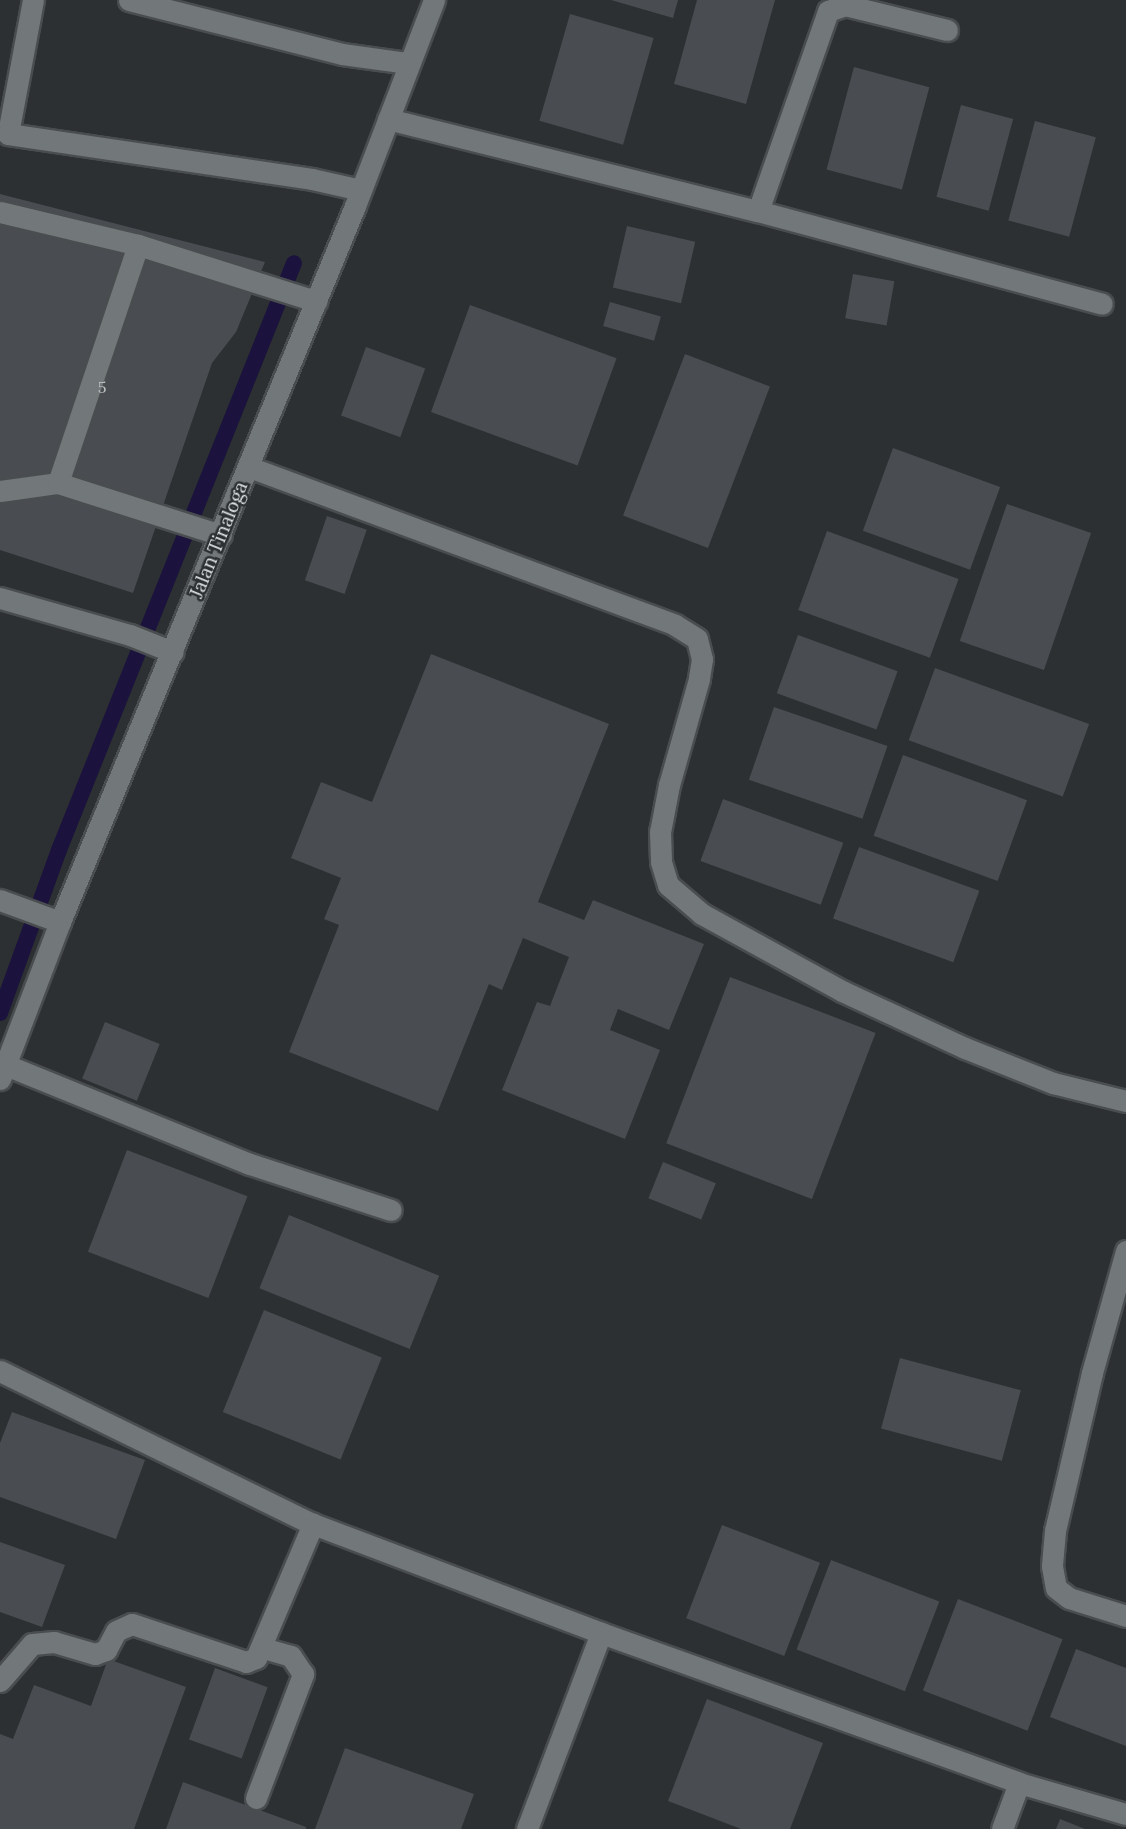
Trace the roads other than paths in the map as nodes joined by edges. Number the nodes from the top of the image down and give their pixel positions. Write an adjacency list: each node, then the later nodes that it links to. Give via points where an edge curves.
1 (33, 0): 7 (street)
2 (129, 0): 5 (street, via 342,54)
3 (434, 0): 5 (street, Jalan Tinaloga)
4 (947, 30): 9 (street, via 845,5 828,11)
5 (408, 63): 6 (street, Jalan Tinaloga)
6 (388, 119): 8 (street, Jalan Tinaloga); 9 (street)
7 (4, 133): 8 (street)
8 (361, 190): 12 (street, Jalan Tinaloga)
9 (758, 211): 13 (street)
10 (0, 212): 11 (street)
11 (138, 245): 12 (street); 15 (street)
12 (312, 300): 14 (street, Jalan Tinaloga)
13 (1102, 304)
14 (249, 467): 17 (street, Jalan Tinaloga); 23 (street, via 675,625 697,639 702,659 660,832 668,885 702,914 842,991 1041,1078)
15 (58, 483): 16 (street); 17 (street)
16 (0, 491)
17 (222, 535): 19 (street, Jalan Tinaloga)
18 (0, 598): 19 (street)
19 (166, 649): 21 (street, Jalan Tinaloga)
20 (0, 900): 21 (street)
21 (51, 918): 22 (street, Jalan Tinaloga)
22 (3, 1072): 24 (street, via 250,1164)
23 (1126, 1101)
24 (391, 1210)
25 (1126, 1251): 28 (street, via 1092,1373 1055,1531 1052,1566 1056,1588 1069,1598)
26 (0, 1371): 27 (street)
27 (313, 1524): 29 (street); 30 (street)
28 (1126, 1616)
29 (600, 1633): 32 (street); 35 (street)
30 (263, 1648): 31 (street, via 246,1662 132,1624 116,1630 106,1650 95,1654 54,1642 32,1644); 33 (street, via 291,1656 303,1675)
31 (0, 1681)
32 (1019, 1783): 34 (street); 36 (street)
33 (256, 1798)
34 (1126, 1814)
35 (527, 1829)
36 (1002, 1829)

